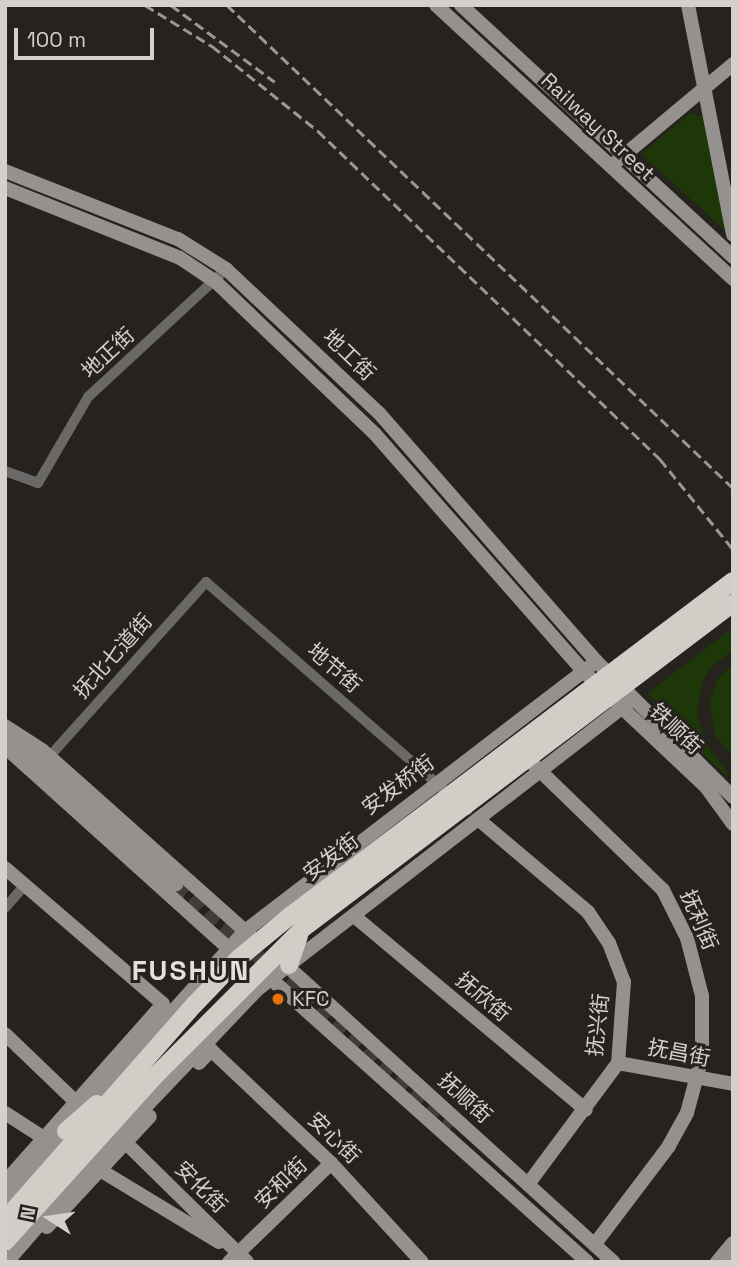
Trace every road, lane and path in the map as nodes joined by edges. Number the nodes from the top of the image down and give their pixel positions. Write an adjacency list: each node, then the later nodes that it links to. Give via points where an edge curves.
1 (436, 5): 4 (main road, Railway Street)
2 (688, 5): 6 (main road)
3 (468, 7): 4 (main road); 7 (main road)
4 (454, 22): 8 (main road, Railway Street)
5 (733, 64): 6 (main road)
6 (704, 86): 7 (main road); 11 (main road)
7 (623, 156): 8 (main road); 12 (main road)
8 (609, 167): 14 (main road, Railway Street)
9 (5, 170): 13 (main road, 地工街, via 178,239)
10 (5, 188): 15 (main road, 地工街, via 163,250)
11 (733, 235)
12 (733, 257)
13 (226, 269): 15 (street, 地正街); 20 (main road, 地工街, via 379,414)
14 (733, 279)
15 (214, 281): 16 (street, 地正街, via 88,397 38,483); 21 (main road, 地工街, via 375,435)
16 (5, 471)
17 (733, 581): 39 (highway, 安发街, bridge)
18 (206, 582): 28 (street, 抚北七道街); 30 (street, 地节街)
19 (733, 603): 39 (highway, 安发街, bridge)
20 (596, 661): 21 (main road, 安发桥街); 22 (main road, 铁顺街)
21 (583, 671): 23 (main road, 铁顺街); 26 (main road, 安发桥街)
22 (634, 698): 23 (main road); 31 (main road, 铁顺街)
23 (621, 708): 29 (main road); 33 (main road, 铁顺街, via 706,787)
24 (5, 726): 28 (main road)
25 (5, 734): 36 (main road)
26 (502, 734): 29 (main road, 抚利街); 30 (main road, 安发桥街)
27 (5, 747): 41 (main road)
28 (49, 757): 40 (main road)
29 (539, 770): 32 (main road); 47 (main road, 抚利街, via 651,874 672,906 695,961 702,996)
30 (436, 783): 32 (street, 地节街); 40 (main road, 安发桥街)
31 (733, 797)
32 (478, 819): 38 (main road); 45 (main road, 抚兴街, via 588,912 609,943 625,995)
33 (733, 824)
34 (5, 868): 35 (main road)
35 (25, 884): 37 (street); 49 (main road, via 163,1004)
36 (176, 884)
37 (5, 908)
38 (354, 916): 42 (main road); 50 (main road, 抚欣街)
39 (296, 923): 40 (highway, 安发街); 42 (highway); 43 (highway, 安发街)
40 (251, 936): 41 (highway, 安发街)
41 (233, 953): 46 (highway, 安发街); 53 (main road)
42 (279, 973): 43 (highway); 57 (main road); 59 (main road, 抚顺街); 68 (main road, 抚顺街)
43 (238, 990): 46 (highway, 安发街)
44 (5, 1034): 49 (main road)
45 (618, 1063): 47 (main road, 抚昌街); 50 (main road, 抚兴街)
46 (149, 1070): 53 (highway); 57 (highway); 61 (highway, 安发街); 62 (highway, 安发街)
47 (697, 1077): 48 (main road, 抚昌街); 64 (main road, 抚利街, via 687,1113 669,1146)
48 (733, 1084)
49 (77, 1103): 54 (main road)
50 (586, 1110): 59 (main road, 抚兴街)
51 (5, 1113): 54 (main road)
52 (452, 1128): 69 (main road, 抚顺街)
53 (66, 1130): 60 (main road)
54 (44, 1138): 58 (main road)
55 (125, 1142): 56 (main road, 安心街, via 211,1050); 57 (main road); 65 (main road, 安化街)
56 (331, 1163): 65 (main road, 安和街); 67 (main road, 安心街)
57 (97, 1165): 65 (main road); 66 (main road)
58 (5, 1182)
59 (528, 1184): 64 (main road, 抚顺街)
60 (5, 1198)
61 (5, 1220)
62 (5, 1242)
63 (733, 1243): 71 (main road)
64 (595, 1244): 70 (main road, 抚顺街)
65 (238, 1259)
66 (9, 1262)
67 (422, 1262)
68 (587, 1262)
69 (601, 1262)
70 (614, 1262)
71 (716, 1262)

